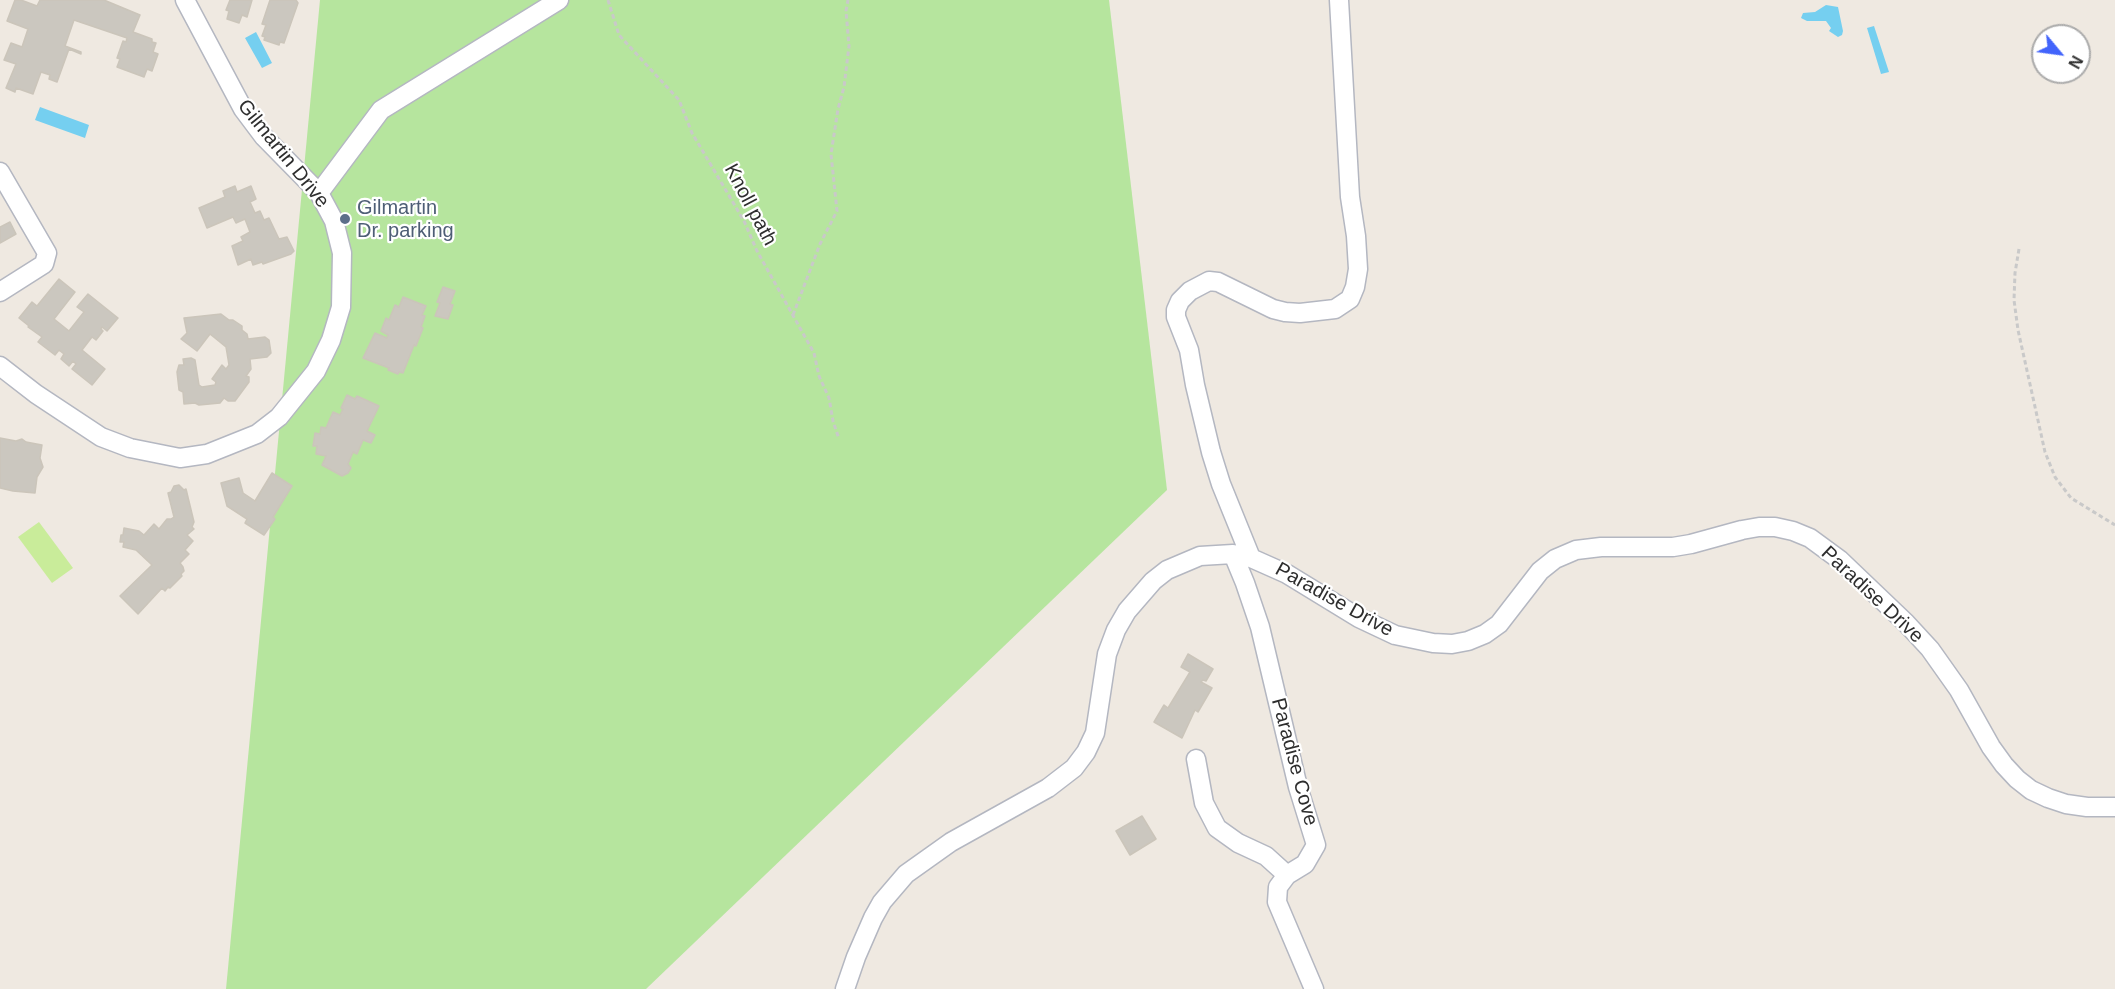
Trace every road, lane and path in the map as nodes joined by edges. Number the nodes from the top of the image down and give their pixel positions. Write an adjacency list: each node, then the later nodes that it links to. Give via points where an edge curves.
1 (185, 0): 7 (street, Gilmartin Drive, via 243,109 264,137)
2 (559, 0): 7 (street, via 381,110)
3 (608, 0): 10 (path, Knoll path, via 619,35 679,100 692,133)
4 (848, 0): 10 (path, via 849,46 831,154 837,211 820,244)
5 (1339, 0): 14 (street, Paradise Cove, via 1358,269 1350,299 1335,309 1285,312 1209,281 1190,291 1176,310 1190,350 1194,385)
6 (0, 172): 9 (street, via 47,253 44,264)
7 (319, 193): 11 (street, Gilmartin Drive, via 340,242 341,307 316,371 279,417 257,434 207,454 180,458 129,448 73,420)
8 (2019, 249): 13 (path, via 2014,300 2045,452 2055,477 2071,498)
9 (0, 292)
10 (794, 315): 12 (path, Knoll path, via 814,353)
11 (0, 366)
12 (839, 439)
13 (2115, 525)
14 (1242, 556): 16 (street, Paradise Drive, via 1287,574 1395,635 1452,644 1485,634 1499,624 1540,571 1576,550 1673,547 1759,527 1793,531 1840,560 1930,649 1991,747 2017,779 2031,790 2066,804); 17 (street, Paradise Cove, via 1245,583 1316,844 1305,864); 18 (street, Paradise Drive, via 1200,556 1183,562 1167,570 1140,594 1116,630 1107,654 1095,733 1086,752 1074,768 1048,788 951,842 906,874 873,918)
15 (1196, 759): 17 (street, via 1204,803 1218,828 1266,856)
16 (2115, 807)
17 (1287, 874): 19 (street, via 1278,887 1277,902)
18 (845, 989)
19 (1314, 989)

